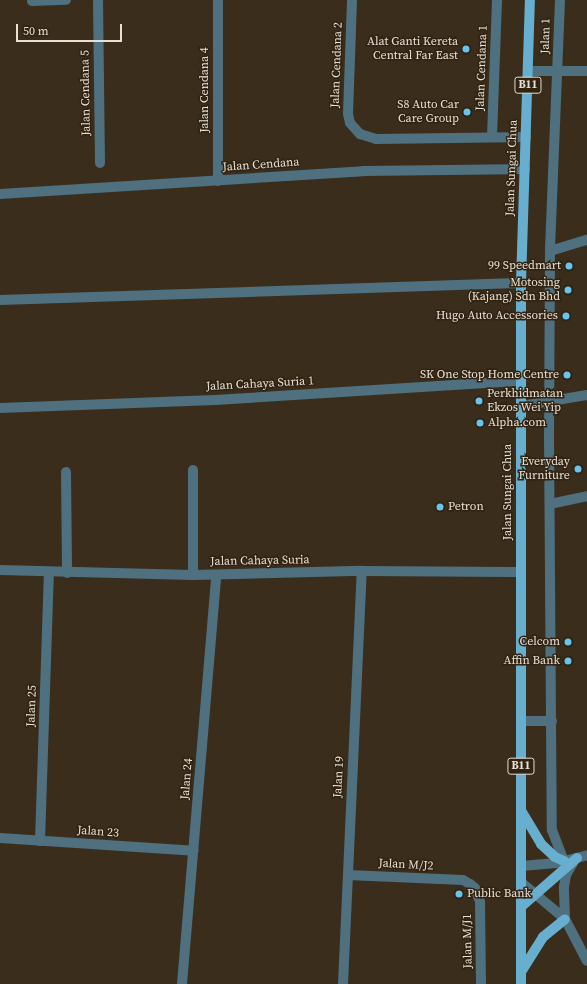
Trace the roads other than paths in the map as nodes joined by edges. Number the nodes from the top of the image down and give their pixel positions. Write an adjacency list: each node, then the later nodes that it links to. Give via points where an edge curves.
1 (66, 0): 8 (street)
2 (98, 0): 14 (street, Jalan Cendana 5)
3 (218, 0): 16 (street, Jalan Cendana 4)
4 (352, 0): 12 (street, Jalan Cendana 2, via 348,114 354,129 376,139)
5 (497, 0): 12 (street, Jalan Cendana 1)
6 (530, 0): 9 (main road, Jalan Sungai Chua / B11)
7 (560, 0): 11 (street, Jalan 1)
8 (32, 1)
9 (528, 71): 11 (street); 13 (main road, Jalan Sungai Chua / B11)
10 (587, 71): 11 (street)
11 (559, 73): 19 (street, Jalan 1, via 552,156)
12 (492, 137): 13 (street)
13 (526, 137): 15 (main road, Jalan Sungai Chua / B11)
14 (100, 162)
15 (525, 169): 16 (street, Jalan Cendana, via 363,171); 20 (main road, Jalan Sungai Chua / B11)
16 (218, 181): 17 (street, Jalan Cendana)
17 (0, 194)
18 (587, 240): 19 (street)
19 (550, 251): 24 (street, Jalan 1)
20 (521, 282): 21 (street); 22 (main road, Jalan Sungai Chua / B11)
21 (0, 300)
22 (521, 381): 25 (main road, Jalan Sungai Chua / B11); 26 (street, Jalan Cahaya Suria 1, via 215,400)
23 (587, 394): 24 (street)
24 (550, 401): 25 (street); 30 (street, Jalan 1)
25 (521, 406): 34 (main road, Jalan Sungai Chua / B11)
26 (0, 408)
27 (193, 470): 36 (street)
28 (66, 472): 35 (street)
29 (587, 496): 30 (street)
30 (550, 504): 38 (street, Jalan 1)
31 (0, 570): 33 (street, Jalan Cahaya Suria)
32 (362, 571): 34 (street, Jalan Cahaya Suria); 37 (street, Jalan Cahaya Suria); 48 (street, Jalan 19)
33 (49, 572): 35 (street, Jalan Cahaya Suria); 42 (street, Jalan 25)
34 (521, 572): 39 (main road, Jalan Sungai Chua / B11)
35 (67, 573): 36 (street, Jalan Cahaya Suria)
36 (193, 575): 37 (street, Jalan Cahaya Suria)
37 (216, 575): 43 (street, Jalan 24)
38 (552, 721): 39 (street); 46 (street, Jalan 1, via 552,830)
39 (522, 722): 40 (main road, Jalan Sungai Chua / B11)
40 (521, 810): 46 (main road, via 541,844 555,857); 47 (main road, Jalan Sungai Chua / B11)
41 (0, 838): 42 (street, Jalan 23)
42 (40, 841): 43 (street, Jalan 23)
43 (194, 851): 56 (street, Jalan 24)
44 (587, 855): 45 (street)
45 (577, 858): 46 (street); 51 (main road); 53 (street, via 566,875)
46 (564, 861): 47 (street)
47 (522, 866): 50 (main road, Jalan Sungai Chua / B11)
48 (348, 875): 49 (street, Jalan M/J2); 57 (street, Jalan 19)
49 (463, 880): 58 (street, Jalan M/J1, via 475,888 480,902)
50 (522, 883): 51 (street); 52 (main road, Jalan Sungai Chua / B11)
51 (535, 894): 52 (main road); 53 (street)
52 (522, 906): 55 (main road, Jalan Sungai Chua / B11)
53 (565, 919): 54 (street); 55 (main road, via 543,938)
54 (587, 961)
55 (521, 972): 59 (main road, Jalan Sungai Chua / B11)
56 (182, 984)
57 (343, 984)
58 (481, 984)
59 (521, 984)

